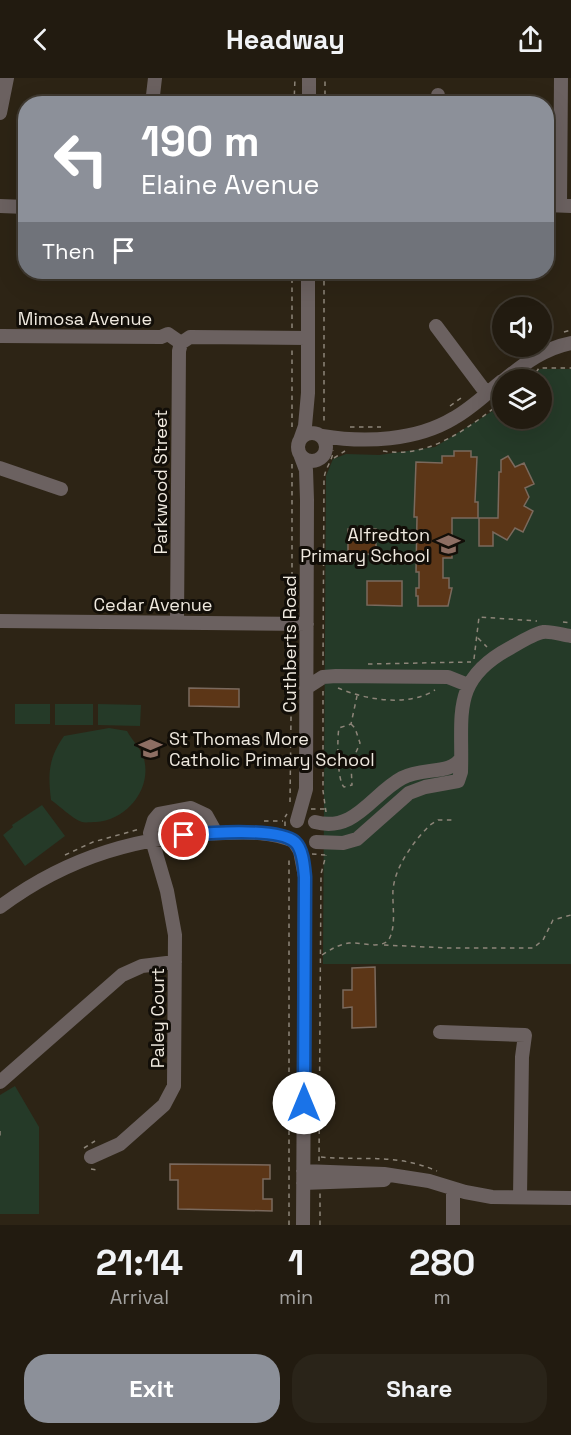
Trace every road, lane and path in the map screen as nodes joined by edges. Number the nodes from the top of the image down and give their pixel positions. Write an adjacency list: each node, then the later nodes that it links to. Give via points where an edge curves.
1 (7, 78): 11 (street)
2 (155, 78): 7 (street)
3 (295, 78): 8 (path)
4 (309, 78): 9 (street)
5 (325, 78): 10 (path)
6 (561, 78): 12 (street)
7 (153, 96)
8 (294, 96)
9 (309, 96)
10 (325, 96)
11 (0, 113)
12 (566, 206)
13 (292, 279): 16 (path)
14 (308, 279): 20 (street)
15 (324, 279): 33 (path, via 324,426)
16 (292, 322): 18 (path); 18 (path)
17 (436, 326): 28 (street)
18 (289, 332): 20 (street, Mimosa Avenue); 21 (street, Mimosa Avenue, via 189,337); 34 (path)
19 (5, 336): 21 (street, Mimosa Avenue, via 169,335)
20 (307, 338): 27 (street)
21 (181, 343): 46 (street, Parkwood Street)
22 (571, 343): 24 (street, via 536,356)
23 (571, 368): 25 (path)
24 (518, 369)
25 (538, 369)
26 (492, 390): 28 (street)
27 (308, 393): 33 (street); 34 (street, via 305,426)
28 (487, 394): 35 (street, via 457,416 426,431 405,437)
29 (463, 398): 30 (path)
30 (444, 411)
31 (343, 427): 32 (path)
32 (382, 427)
33 (319, 433): 34 (street); 35 (street); 36 (street)
34 (296, 436): 37 (street, Cuthberts Road)
35 (357, 439): 36 (street)
36 (326, 454): 37 (street, via 309,461); 40 (street, Cuthberts Road, via 314,474); 52 (path, via 333,458 324,478)
37 (296, 457): 40 (street, Cuthberts Road, via 306,470); 41 (path)
38 (0, 468): 39 (street)
39 (61, 489)
40 (307, 500): 47 (street, Cuthberts Road)
41 (292, 614)
42 (0, 621): 46 (street, Cedar Avenue)
43 (537, 621): 50 (path, via 480,617)
44 (560, 622): 45 (path)
45 (571, 622)
46 (177, 623): 47 (street, Cedar Avenue)
47 (307, 624): 58 (street, Cuthberts Road)
48 (292, 633): 65 (path, via 289,811 285,817)
49 (571, 636): 51 (street, via 543,632)
50 (477, 638): 51 (path); 53 (path, via 474,662)
51 (494, 657): 55 (street)
52 (323, 664)
53 (362, 664)
54 (445, 677): 55 (street); 58 (street, via 331,676); 59 (path, via 442,684 419,698)
55 (468, 685): 61 (street, via 462,710)
56 (332, 686): 59 (path)
57 (323, 687): 64 (path)
58 (306, 688): 62 (street, Cuthberts Road)
59 (357, 696): 60 (path)
60 (351, 724): 60 (path, via 339,728 337,736 339,777 344,787 352,785 350,769 360,743)
61 (459, 762): 64 (street, via 447,769 403,777 359,814 347,820); 69 (street, via 460,777 455,782 409,793 357,839 346,843)
62 (306, 789): 64 (street, Cuthberts Road); 65 (street, Cuthberts Road)
63 (454, 820): 74 (path, via 438,820 430,825 401,865 393,889 392,934)
64 (319, 823): 65 (street, via 305,819); 69 (street)
65 (292, 824): 67 (street); 70 (street)
66 (216, 833): 67 (street); 68 (street); 68 (street, via 204,813 189,808 158,815 151,827)
67 (262, 833): 70 (street)
68 (152, 840): 72 (street, via 78,861 30,885); 76 (street, Paley Court, via 171,905)
69 (320, 842): 70 (street); 71 (street); 75 (path)
70 (293, 846): 71 (street, via 300,851); 91 (path)
71 (305, 877): 86 (street)
72 (0, 907)
73 (571, 915): 74 (path, via 552,920 543,940 532,948)
74 (383, 945): 75 (path, via 346,944)
75 (321, 956): 82 (path)
76 (175, 962): 78 (street, via 142,966 122,975); 83 (street, Paley Court, via 173,1091 164,1106 120,1144)
77 (440, 1032): 89 (street, via 525,1035)
78 (0, 1082)
79 (0, 1131): 80 (path)
80 (0, 1136)
81 (102, 1142): 83 (path, via 91,1142)
82 (320, 1157): 85 (path, via 386,1157); 87 (path)
83 (86, 1159): 84 (path)
84 (99, 1170)
85 (439, 1172)
86 (303, 1177): 87 (street); 92 (street)
87 (320, 1177): 88 (street, via 363,1172 429,1181); 93 (path)
88 (453, 1189): 89 (street, via 486,1196); 94 (street)
89 (520, 1197): 90 (street)
90 (571, 1197)
91 (289, 1225)
92 (303, 1225)
93 (320, 1225)
94 (453, 1225)

